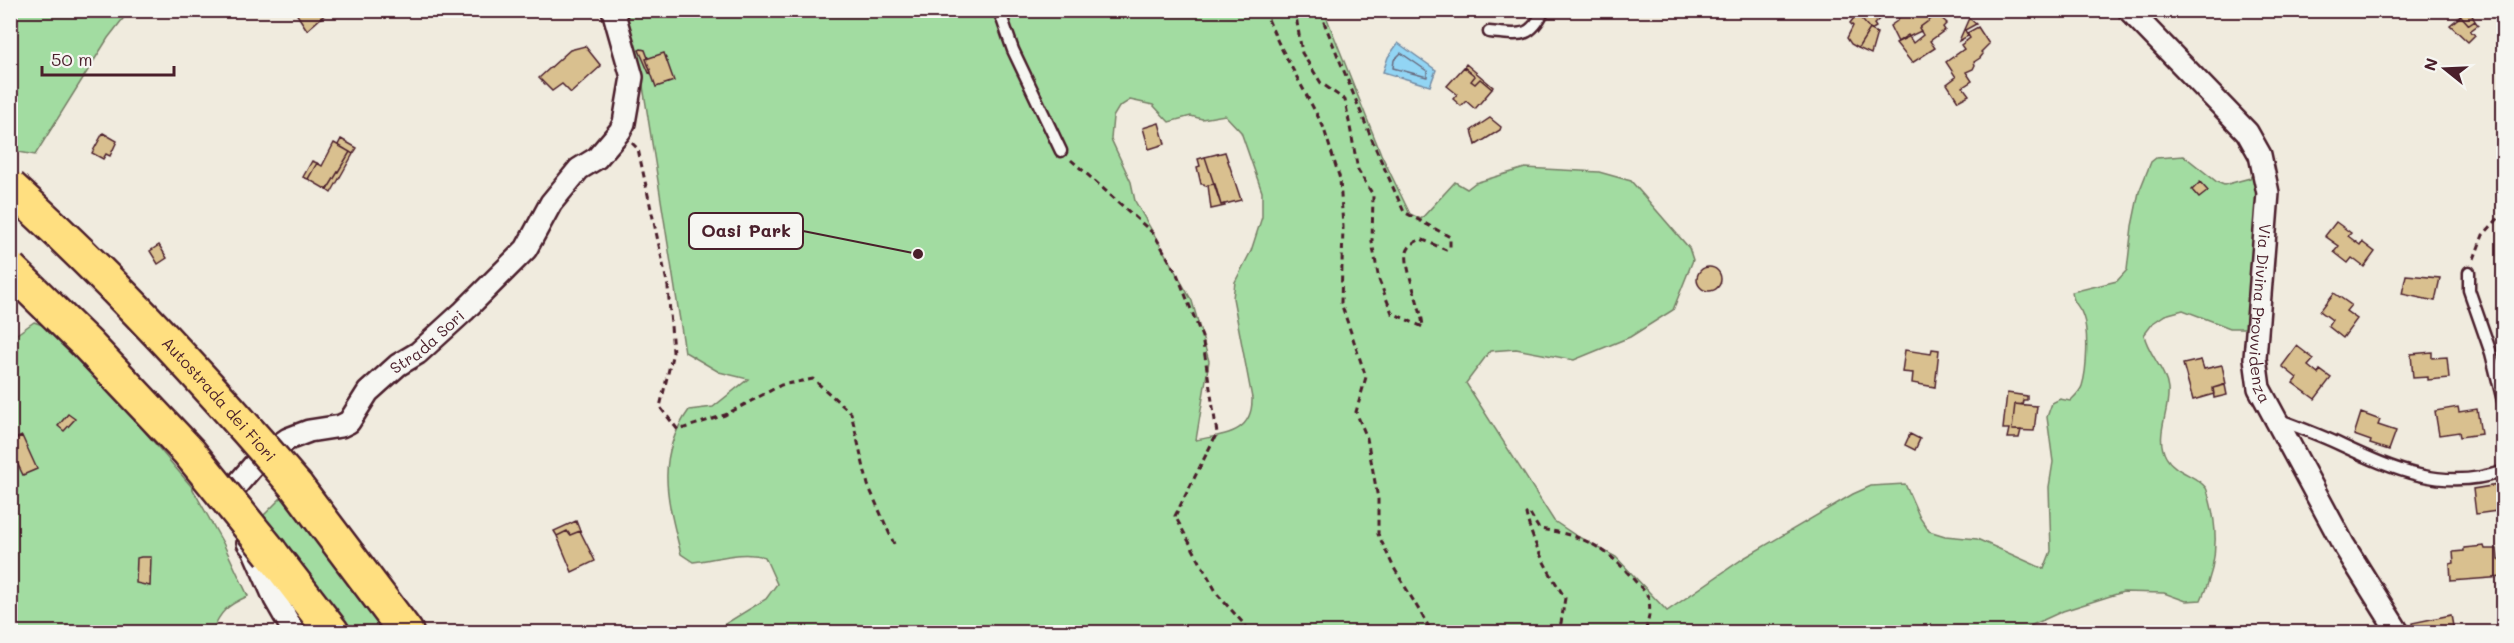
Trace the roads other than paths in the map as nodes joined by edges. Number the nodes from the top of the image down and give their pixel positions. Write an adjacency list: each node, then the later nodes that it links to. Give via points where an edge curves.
1 (613, 10): 13 (street, Strada Sori, via 632,77 620,131 597,158 579,169 551,203 526,249 418,353 368,392 349,422 288,439 259,459 236,486 229,506 233,525 253,549)
2 (999, 10): 6 (lane, via 1012,50)
3 (1544, 10): 5 (lane, via 1524,34)
4 (2129, 10): 11 (street, Via Divina Provvidenza, via 2247,132 2260,155 2268,193 2255,370 2259,388)
5 (1489, 32)
6 (1061, 151)
7 (10, 187): 17 (highway, Autostrada dei Fiori, bridge, via 120,291 224,402 296,486)
8 (10, 269): 16 (highway, bridge, via 189,452)
9 (2469, 272): 10 (lane, via 2469,290)
10 (2504, 405)
11 (2274, 417): 12 (lane, via 2380,464 2428,478 2487,477); 18 (street, Via Divina Provvidenza)
12 (2504, 471)
13 (275, 599): 14 (street); 15 (street, Strada Sori)
14 (280, 633)
15 (294, 633)
16 (332, 633)
17 (406, 633)
18 (2397, 633)

